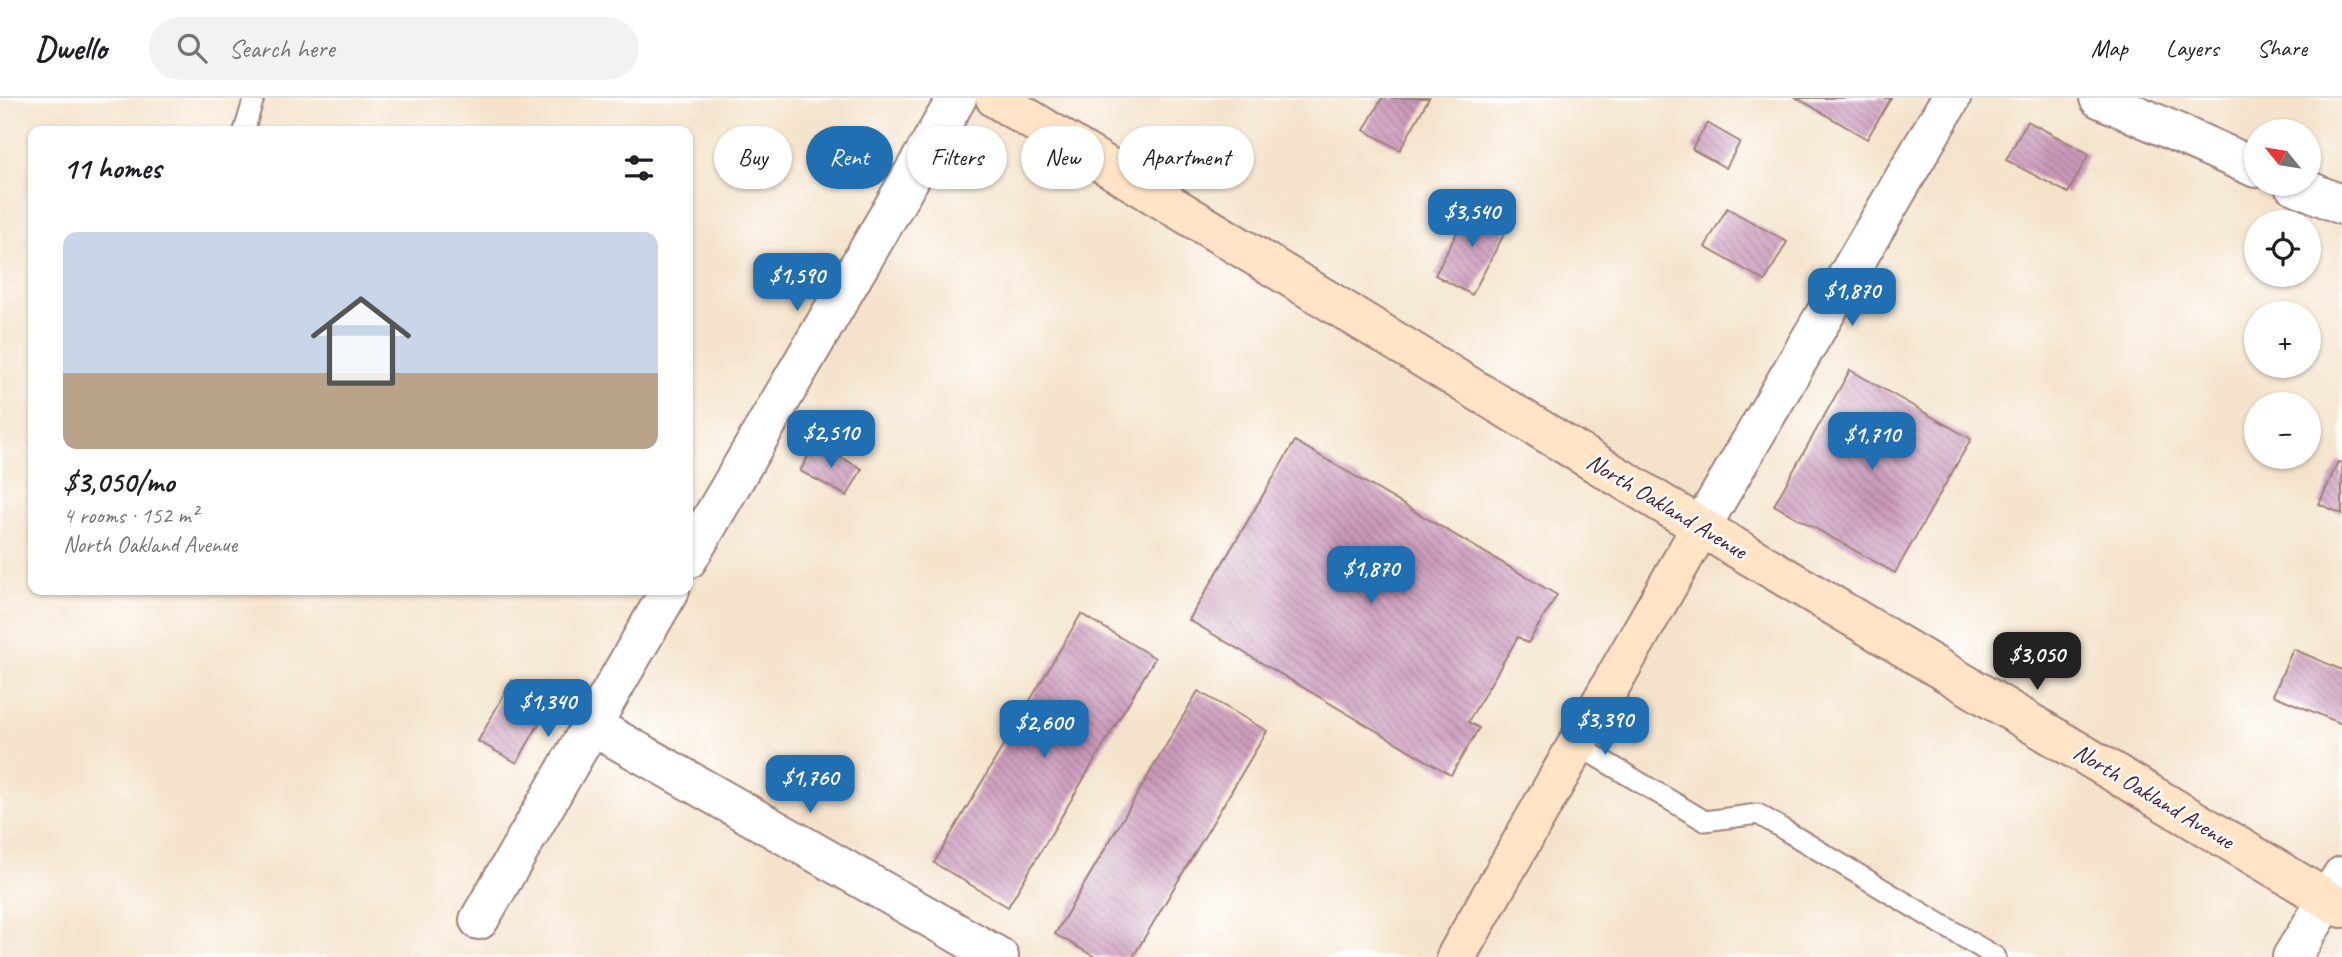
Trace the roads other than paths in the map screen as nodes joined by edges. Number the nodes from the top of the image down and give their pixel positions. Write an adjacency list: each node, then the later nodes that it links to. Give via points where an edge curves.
1 (254, 98): 6 (lane)
2 (957, 98): 11 (street)
3 (995, 98): 10 (street, North Oakland Avenue)
4 (1951, 98): 10 (street)
5 (2099, 98): 7 (street)
6 (246, 126)
7 (2244, 163)
8 (2321, 196): 9 (street)
9 (2342, 205)
10 (1701, 527): 14 (street); 15 (street, North Oakland Avenue)
11 (693, 550)
12 (667, 595): 13 (street)
13 (591, 725): 16 (street); 17 (street)
14 (1577, 745): 18 (street); 19 (lane, via 1705,821 1758,814)
15 (2337, 894): 20 (street)
16 (480, 920)
17 (999, 957)
18 (1455, 957)
19 (1996, 957)
20 (2292, 957)

